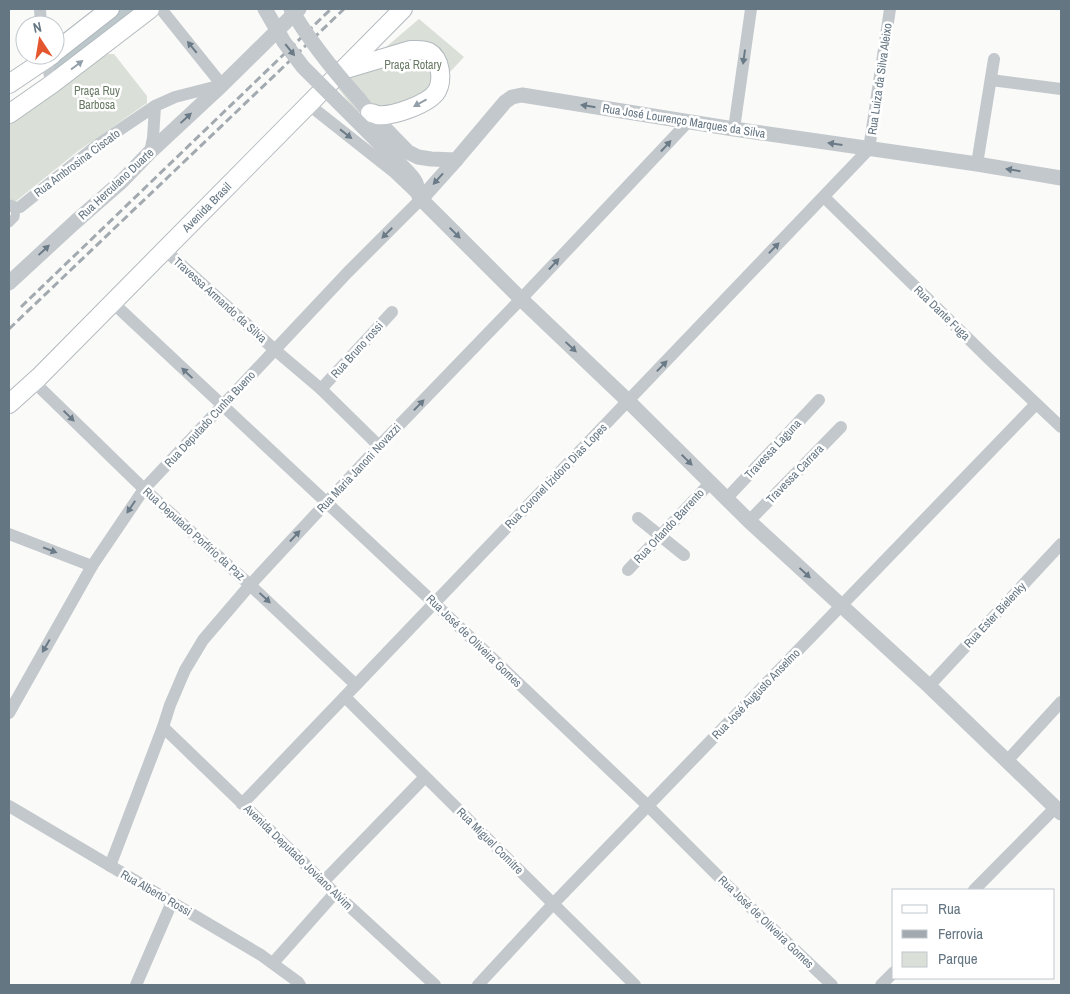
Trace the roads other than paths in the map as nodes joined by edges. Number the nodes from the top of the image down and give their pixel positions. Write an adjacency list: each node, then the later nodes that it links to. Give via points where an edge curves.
1 (110, 9): 10 (main road)
2 (150, 9): 17 (main road, one-way to 2)
3 (161, 9): 18 (street, one-way to 3)
4 (266, 9): 31 (street, one-way to 31, bridge, via 284,42 303,66 409,173)
5 (291, 9): 22 (street, bridge, via 330,67)
6 (299, 9): 18 (street, Rua Herculano Duarte)
7 (403, 9): 14 (main road, Avenida Brasil)
8 (751, 9): 25 (street, one-way to 25)
9 (890, 9): 26 (street, Rua Luiza da Silva Aleixo)
10 (65, 44)
11 (994, 59): 15 (street)
12 (36, 65): 16 (main road)
13 (50, 65): 17 (street)
14 (343, 70): 20 (main road, Avenida Brasil); 22 (main road, one-way to 22, via 410,50 429,52 436,58 440,80 433,95 398,112)
15 (991, 80): 19 (street); 29 (street)
16 (9, 84)
17 (52, 84): 23 (main road)
18 (222, 84): 21 (street, Rua Ambrosina Ciscato, via 175,97); 27 (street, Rua Herculano Duarte, one-way to 18)
19 (1061, 89)
20 (308, 104): 31 (street, one-way to 31, via 394,172); 34 (main road, Avenida Brasil)
21 (156, 106): 27 (street); 33 (street, Rua Ambrosina Ciscato, via 100,143)
22 (370, 113): 28 (street, via 408,152 431,159)
23 (9, 114)
24 (688, 122): 25 (street, Rua José Lourenço Marques da Silva); 28 (street, Rua José Lourenço Marques da Silva, one-way to 28, via 522,95 504,102); 36 (street, Rua Maria Janoni Novazzi, one-way to 24)
25 (734, 129): 26 (street, Rua José Lourenço Marques da Silva, one-way to 25)
26 (869, 149): 29 (street, Rua José Lourenço Marques da Silva); 32 (street, Rua Coronel Izidoro Dias Lopes)
27 (150, 152): 35 (street, Rua Herculano Duarte, one-way to 27)
28 (456, 160): 31 (street, Rua Deputado Cunha Bueno, one-way to 31)
29 (977, 164): 30 (street, Rua José Lourenço Marques da Silva, one-way to 29)
30 (1061, 178)
31 (419, 196): 36 (street, one-way to 36); 39 (street, Rua Deputado Cunha Bueno, one-way to 39)
32 (824, 197): 43 (street, Rua Coronel Izidoro Dias Lopes, one-way to 32); 45 (street, Rua Dante Fuga)
33 (12, 213)
34 (165, 250): 37 (main road, Avenida Brasil); 39 (street, Travessa Armando da Silva)
35 (9, 283)
36 (521, 300): 43 (street, one-way to 43); 49 (street, Rua Maria Janoni Novazzi, one-way to 36)
37 (112, 302): 40 (main road, Avenida Brasil); 46 (street, Rua José de Oliveira Gomes, one-way to 37)
38 (392, 312): 41 (street, Rua Bruno rossi)
39 (275, 350): 41 (street, Travessa Armando da Silva); 46 (street, Rua Deputado Cunha Bueno)
40 (34, 382): 44 (main road, Avenida Brasil); 51 (street, Rua Deputado Porfírio da Paz, one-way to 51)
41 (322, 389): 49 (street, Travessa Armando da Silva)
42 (819, 400): 52 (street, Travessa Laguna)
43 (628, 401): 50 (street, one-way to 50); 63 (street, Rua Coronel Izidoro Dias Lopes)
44 (9, 404)
45 (1036, 404): 48 (street, Rua Dante Fuga); 64 (street, Rua José Augusto Anselmo)
46 (222, 406): 51 (street, Rua Deputado Cunha Bueno); 53 (street, Rua José de Oliveira Gomes)
47 (841, 427): 55 (street, Travessa Carrara)
48 (1061, 427)
49 (379, 446): 53 (street, Rua Maria Janoni Novazzi)
50 (710, 483): 52 (street); 57 (street, Rua Orlando Barrento)
51 (144, 488): 60 (street, Rua Deputado Cunha Bueno, one-way to 60); 62 (street, Rua Deputado Porfírio da Paz)
52 (726, 499): 55 (street)
53 (326, 503): 62 (street, Rua Maria Janoni Novazzi, one-way to 53); 63 (street, Rua José de Oliveira Gomes)
54 (638, 518): 57 (street)
55 (749, 521): 64 (street, one-way to 64)
56 (9, 534): 60 (street, one-way to 60)
57 (659, 536): 59 (street); 61 (street, Rua Orlando Barrento)
58 (1061, 544): 66 (street, Rua Ester Bielenky)
59 (684, 556)
60 (92, 566): 69 (street, Rua Deputado Cunha Bueno, one-way to 69)
61 (628, 570)
62 (250, 585): 65 (street, Rua Deputado Porfírio da Paz, one-way to 65); 70 (street, Rua Maria Janoni Novazzi, via 203,640 185,670)
63 (434, 603): 65 (street, Rua Coronel Izidoro Dias Lopes); 75 (street, Rua José de Oliveira Gomes)
64 (841, 606): 66 (street); 75 (street, Rua José Augusto Anselmo)
65 (356, 685): 67 (street, Rua Coronel Izidoro Dias Lopes)
66 (929, 686): 71 (street)
67 (345, 697): 72 (street, Rua Miguel Comitre); 73 (street, Rua Coronel Izidoro Dias Lopes)
68 (1061, 702): 71 (street)
69 (9, 713)
70 (163, 728): 73 (street, Avenida Deputado Joviano Alvim); 77 (street, Rua Maria Janoni Novazzi)
71 (1007, 761): 76 (street)
72 (425, 777): 78 (street); 82 (street, Rua Miguel Comitre)
73 (242, 804): 78 (street, Avenida Deputado Joviano Alvim)
74 (9, 806): 77 (street, Rua Alberto Rossi)
75 (648, 806): 82 (street, Rua José Augusto Anselmo); 90 (street, Rua José de Oliveira Gomes)
76 (1058, 810): 79 (street)
77 (110, 866): 81 (street, Rua Alberto Rossi)
78 (324, 882): 80 (street, Avenida Deputado Joviano Alvim)
79 (975, 889)
80 (335, 892): 83 (street); 87 (street, Avenida Deputado Joviano Alvim)
81 (172, 902): 83 (street, Rua Alberto Rossi); 85 (street)
82 (553, 904): 88 (street, Rua José Augusto Anselmo); 89 (street, Rua Miguel Comitre)
83 (273, 963): 86 (street, Rua Alberto Rossi)
84 (892, 974): 91 (street)
85 (136, 985)
86 (300, 985)
87 (435, 985)
88 (478, 985)
89 (635, 985)
90 (832, 985)
91 (881, 985)

